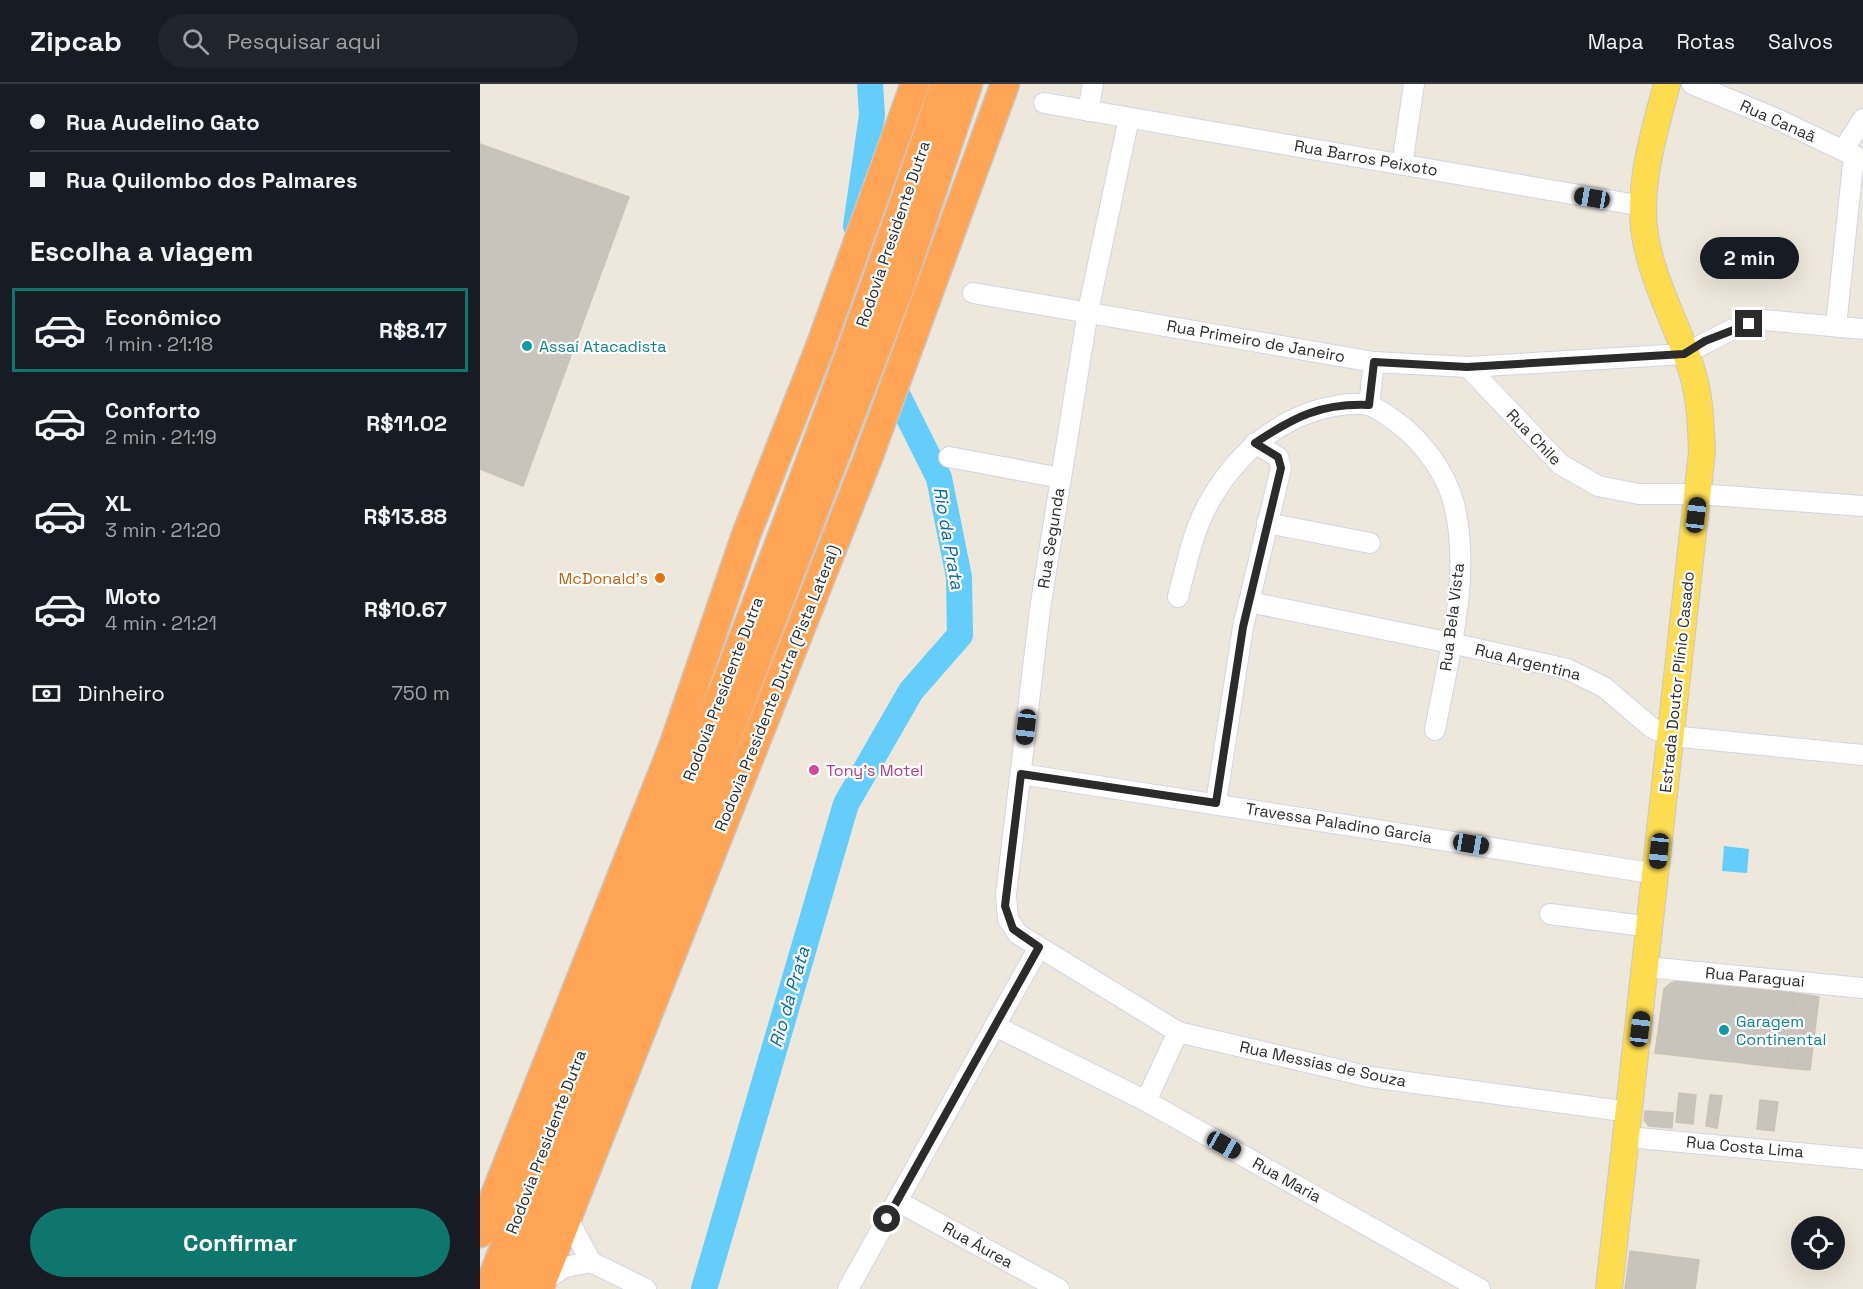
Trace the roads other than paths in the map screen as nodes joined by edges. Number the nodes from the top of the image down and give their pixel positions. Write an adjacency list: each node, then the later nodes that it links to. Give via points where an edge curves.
1 (945, 84): 16 (highway, Rodovia Presidente Dutra)
2 (968, 84): 16 (highway, Rodovia Presidente Dutra)
3 (1005, 84): 54 (highway, Rodovia Presidente Dutra (Pista Lateral), via 868,458)
4 (1093, 84): 10 (street)
5 (1414, 84): 14 (street)
6 (1667, 84): 15 (main road, Estrada Doutor Plínio Casado)
7 (1692, 84): 13 (street, Rua Canaã)
8 (913, 90): 55 (highway, via 820,347 746,535 673,747)
9 (1044, 103): 10 (street, Rua Barros Peixoto)
10 (1088, 111): 11 (street, Rua Barros Peixoto)
11 (1129, 118): 14 (street, Rua Barros Peixoto); 18 (street, Rua Segunda)
12 (1863, 119): 13 (street)
13 (1853, 155): 19 (street)
14 (1402, 165): 15 (street, Rua Barros Peixoto)
15 (1643, 206): 21 (main road, Estrada Doutor Plínio Casado, via 1650,258)
16 (890, 281): 24 (highway, Rodovia Presidente Dutra)
17 (973, 293): 18 (street, Rua Primeiro de Janeiro)
18 (1088, 311): 22 (street, Rua Primeiro de Janeiro); 28 (street, Rua Segunda)
19 (1836, 326): 20 (street); 21 (street, via 1764,320 1733,329)
20 (1863, 329)
21 (1684, 354): 23 (street, Rua Primeiro de Janeiro); 29 (main road, Estrada Doutor Plínio Casado, via 1700,409 1702,452)
22 (1374, 362): 23 (street, Rua Primeiro de Janeiro); 25 (street)
23 (1467, 367): 29 (street, Rua Chile, via 1560,464 1586,482 1639,494)
24 (847, 393): 58 (highway, Rodovia Presidente Dutra, via 765,579); 59 (highway, Rodovia Presidente Dutra)
25 (1369, 405): 26 (street, via 1345,404 1295,417); 35 (street, Rua Bela Vista, via 1422,445 1442,475 1454,503 1460,543)
26 (1255, 443): 31 (street, via 1280,462); 33 (street, via 1207,506)
27 (949, 457): 28 (street)
28 (1061, 478): 39 (street, Rua Segunda, via 1040,609)
29 (1698, 494): 30 (street, Rua Chile); 37 (main road, Estrada Doutor Plínio Casado)
30 (1863, 506)
31 (1267, 523): 32 (street); 34 (street)
32 (1370, 543)
33 (1178, 597)
34 (1249, 602): 35 (street, Rua Argentina); 40 (street)
35 (1451, 643): 36 (street, Rua Bela Vista); 37 (street, Rua Argentina, via 1576,672 1604,687 1652,728)
36 (1435, 730)
37 (1671, 736): 38 (street, Rua Argentina); 41 (main road, Estrada Doutor Plínio Casado)
38 (1863, 755)
39 (1021, 774): 40 (street, Travessa Paladino Garcia); 44 (street, Rua Segunda, via 1005,906 1013,929)
40 (1216, 803): 41 (street, Travessa Paladino Garcia)
41 (1657, 874): 43 (main road, Estrada Doutor Plínio Casado)
42 (1550, 914): 43 (street)
43 (1651, 927): 45 (main road, Estrada Doutor Plínio Casado)
44 (1039, 947): 47 (street); 48 (street, Rua Messias de Souza)
45 (1647, 967): 46 (street, Rua Paraguai); 50 (main road, Estrada Doutor Plínio Casado)
46 (1863, 988)
47 (995, 1026): 49 (street, Rua Maria); 53 (street)
48 (1178, 1032): 49 (street); 50 (street, Rua Messias de Souza, via 1370,1077)
49 (1146, 1101): 63 (street, Rua Maria)
50 (1630, 1112): 51 (main road, Estrada Doutor Plínio Casado)
51 (1627, 1137): 52 (street, Rua Costa Lima); 64 (main road, Estrada Doutor Plínio Casado)
52 (1863, 1159)
53 (897, 1201): 61 (street); 62 (street, Rua Áurea)
54 (568, 1219): 56 (street); 57 (highway, Rodovia Presidente Dutra (Pista Lateral))
55 (480, 1233)
56 (591, 1262): 57 (street, via 565,1267); 60 (street)
57 (541, 1285)
58 (488, 1289)
59 (515, 1289)
60 (646, 1289)
61 (848, 1289)
62 (1059, 1289)
63 (1480, 1289)
64 (1609, 1289)

